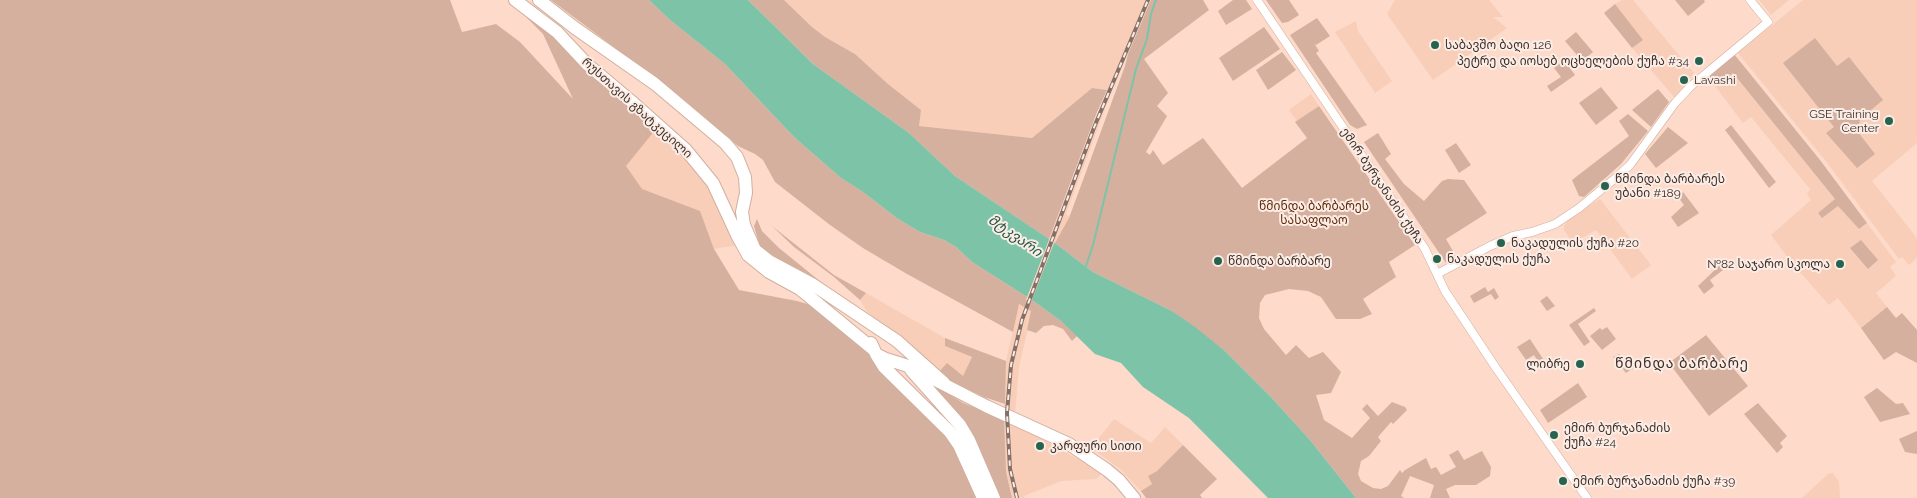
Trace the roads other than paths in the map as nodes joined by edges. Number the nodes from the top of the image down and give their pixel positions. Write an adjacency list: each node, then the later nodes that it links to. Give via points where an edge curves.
1 (515, 0): 8 (highway, რუსთავის გზატკეცილი, via 557,32 586,64 686,150 714,183 748,255 769,272 800,289)
2 (539, 0): 6 (highway, რუსთავის გზატკეცილი, via 655,84 737,157 745,177 744,225 755,250)
3 (1257, 0): 5 (street, ემირ ბურჯანაძის ქუჩა, via 1425,249)
4 (1750, 0): 5 (street, via 1768,22 1691,86 1630,165 1555,224 1513,236)
5 (1437, 274): 14 (street, ემირ ბურჯანაძის ქუჩა, via 1496,368)
6 (885, 334): 7 (highway, რუსთავის გზატკეცილი); 8 (highway, via 872,340)
7 (898, 344): 8 (highway, via 895,356); 9 (highway); 10 (highway, რუსთავის გზატკეცილი)
8 (877, 352): 9 (highway, რუსთავის გზატკეცილი); 11 (highway, via 884,367 950,432)
9 (908, 366): 10 (highway, რუსთავის გზატკეცილი); 12 (highway, via 960,425)
10 (944, 384): 13 (highway, რუსთავის გზატკეცილი, via 1076,448 1108,470)
11 (984, 498)
12 (994, 498)
13 (1134, 498)
14 (1587, 498)

